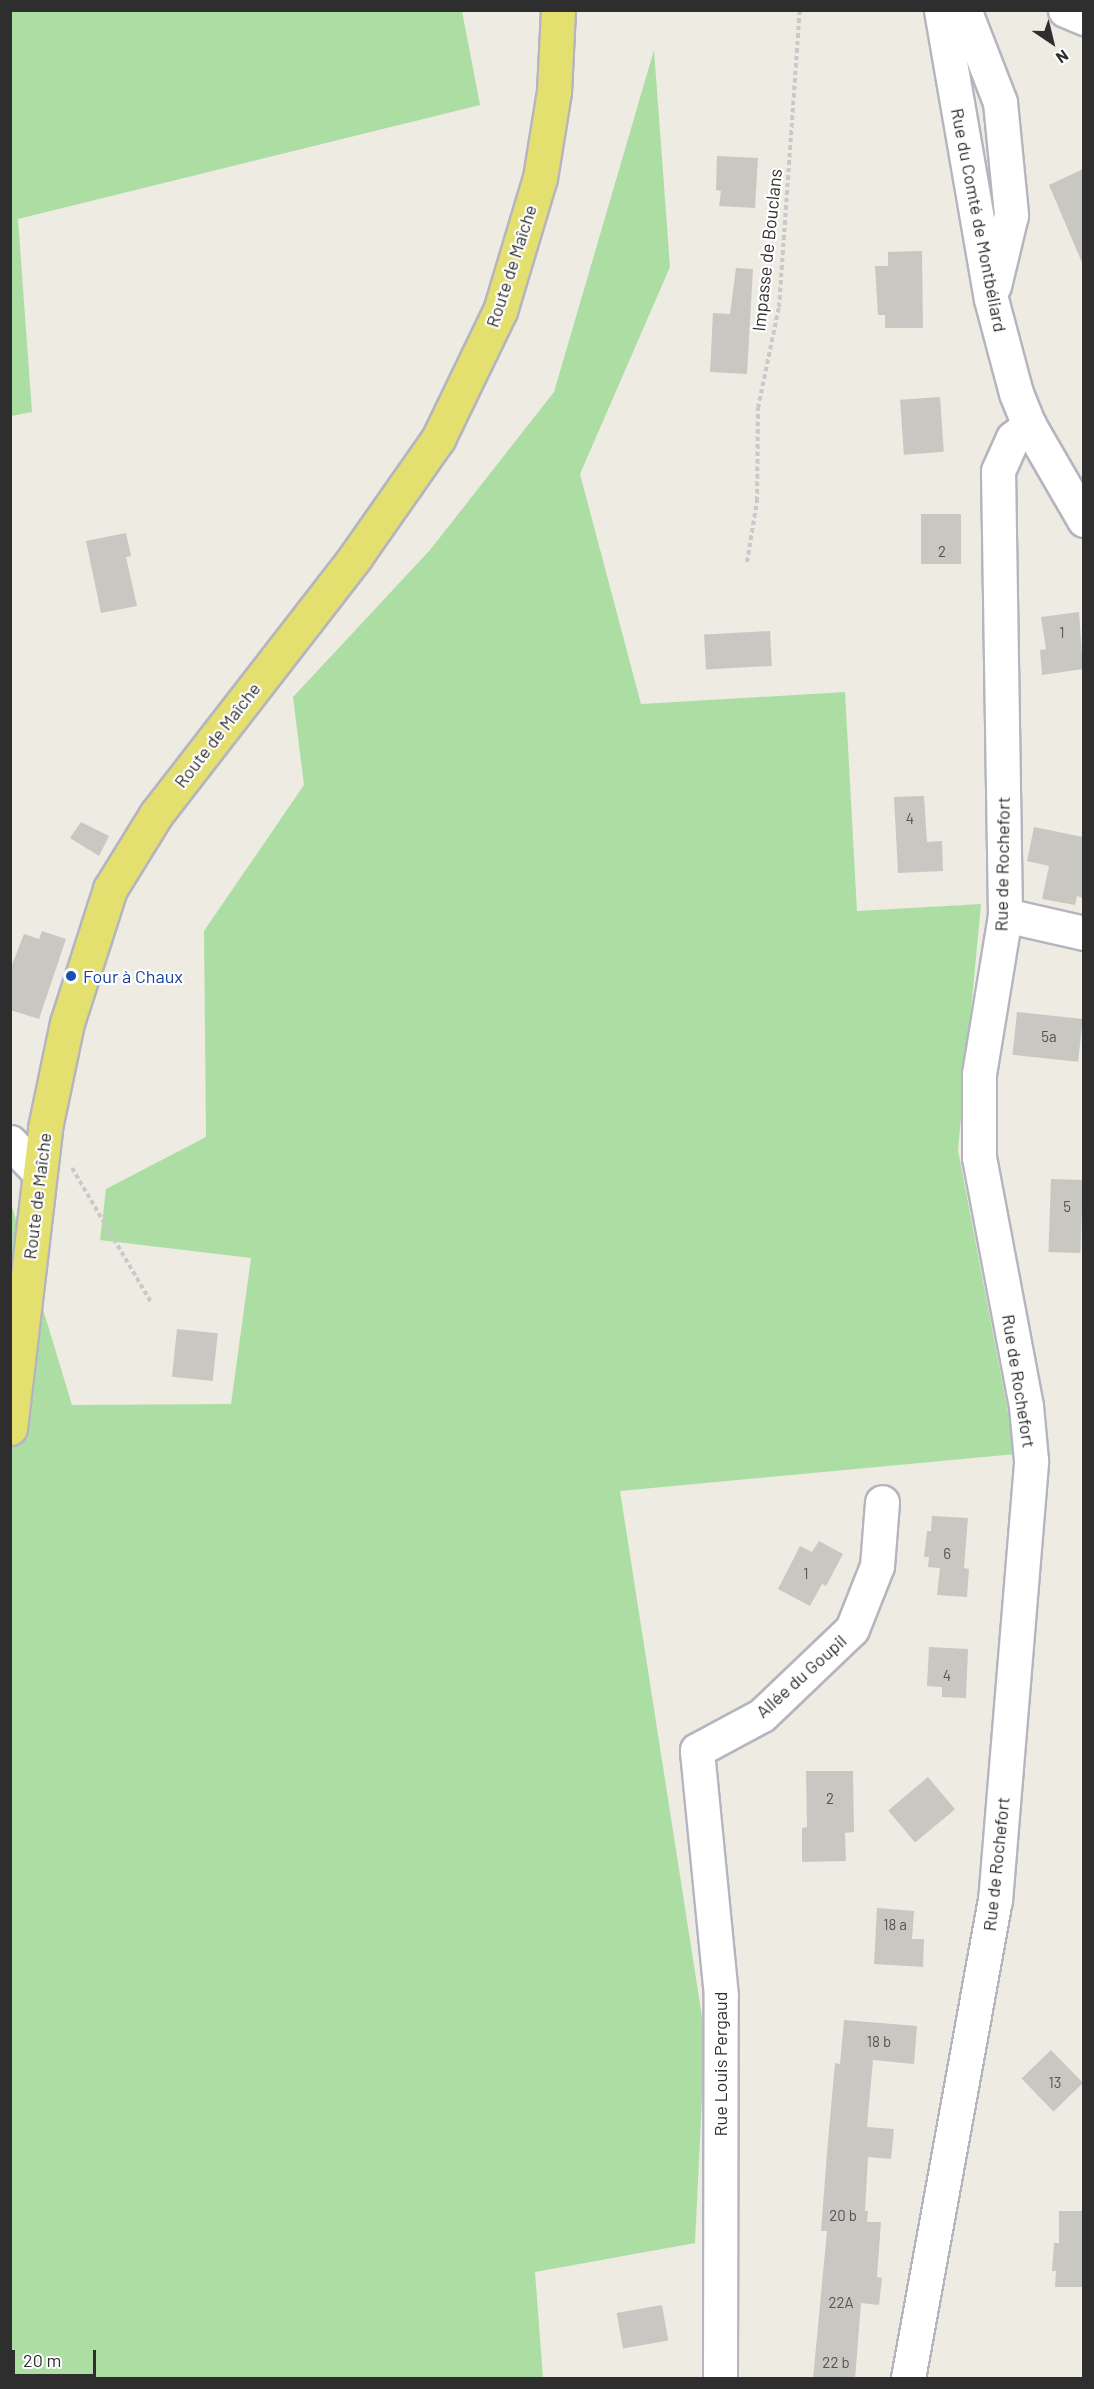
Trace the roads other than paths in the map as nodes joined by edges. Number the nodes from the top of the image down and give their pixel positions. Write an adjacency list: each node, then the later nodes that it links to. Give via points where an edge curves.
1 (558, 10): 12 (main road, Route de Maîche, via 554,92 540,178 500,311 438,439 356,556 157,813 110,889 67,1023)
2 (940, 10): 6 (street, Rue du Comté de Montbéliard)
3 (961, 10): 6 (street, via 1000,102 1011,215)
4 (1065, 10): 5 (street)
5 (1083, 18)
6 (991, 299): 7 (street, Rue du Comté de Montbéliard)
7 (1029, 425): 8 (street, Rue du Comté de Montbéliard); 9 (street, Rue de Rochefort, via 1013,438 998,471)
8 (1083, 520)
9 (1005, 915): 10 (street); 17 (street, Rue de Rochefort, via 979,1074 979,1157 1026,1406 1031,1460 995,1901)
10 (1083, 933)
11 (10, 1142): 12 (street)
12 (39, 1172): 13 (main road, Route de Maîche)
13 (10, 1428)
14 (882, 1502): 15 (street, Allée du Goupil, via 877,1566 852,1629 762,1715)
15 (697, 1750): 16 (street, Rue Louis Pergaud, via 721,1996)
16 (720, 2379)
17 (908, 2379)

